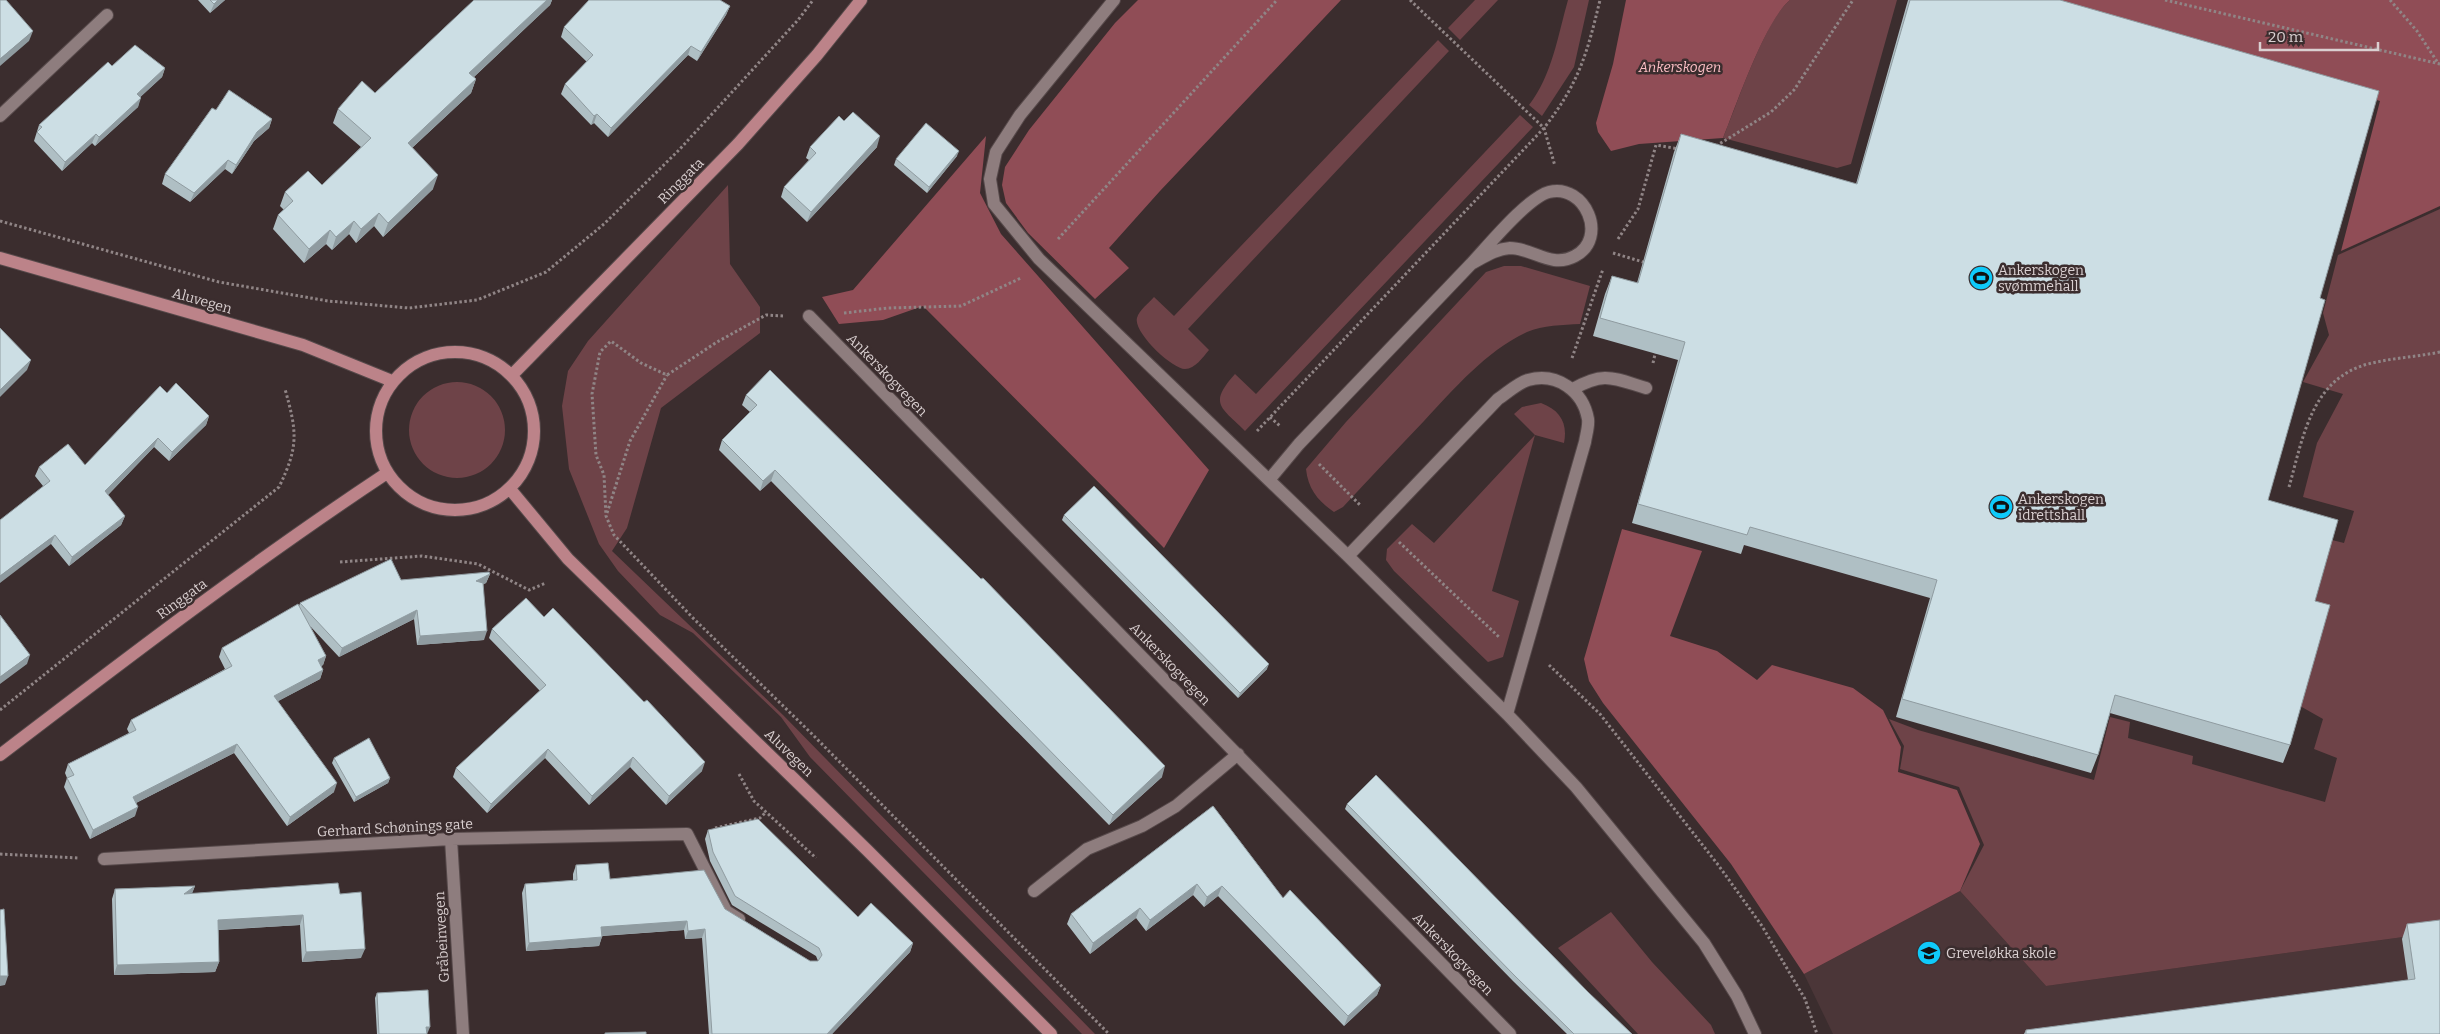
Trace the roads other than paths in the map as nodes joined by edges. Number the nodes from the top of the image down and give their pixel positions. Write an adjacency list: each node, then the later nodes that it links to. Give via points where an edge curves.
1 (861, 0): 8 (main road, Ringgata, via 738,144)
2 (1114, 0): 13 (street, via 1020,115 996,152 990,179 994,204 1039,259)
3 (107, 15): 4 (street)
4 (0, 116)
5 (0, 258): 9 (main road, Aluvegen, via 303,345)
6 (1472, 264): 6 (street, via 1493,251 1511,248 1551,261 1577,256 1591,233 1591,219 1586,206 1563,192 1549,192 1537,198); 13 (street)
7 (809, 316): 17 (street, Ankerskogvegen)
8 (512, 374): 9 (main road, via 490,359 463,351 448,351 421,359); 14 (main road, via 530,402 535,429 526,467)
9 (392, 381): 12 (main road, via 379,406 375,428 379,456)
10 (1568, 386): 11 (street, via 1606,376); 15 (street, via 1550,379 1527,380 1498,398); 16 (street, via 1583,403 1588,421 1585,442)
11 (1646, 388)
12 (387, 473): 14 (main road, via 418,502 454,511 481,507); 18 (main road, Ringgata, via 302,530)
13 (1268, 480): 15 (street)
14 (510, 489): 24 (main road, Aluvegen, via 568,558)
15 (1348, 556): 16 (street)
16 (1507, 714): 26 (street, via 1576,787 1704,943 1737,996)
17 (1238, 754): 21 (street, via 1176,806 1142,826 1087,849); 25 (street, Ankerskogvegen)
18 (0, 755)
19 (452, 839): 20 (street, Gerhard Schønings gate); 22 (street, Gerhard Schønings gate, via 688,834 726,911); 23 (street, Gråbeinvegen)
20 (104, 859)
21 (1034, 891)
22 (749, 925)
23 (463, 1034)
24 (1051, 1034)
25 (1510, 1034)
26 (1755, 1034)

